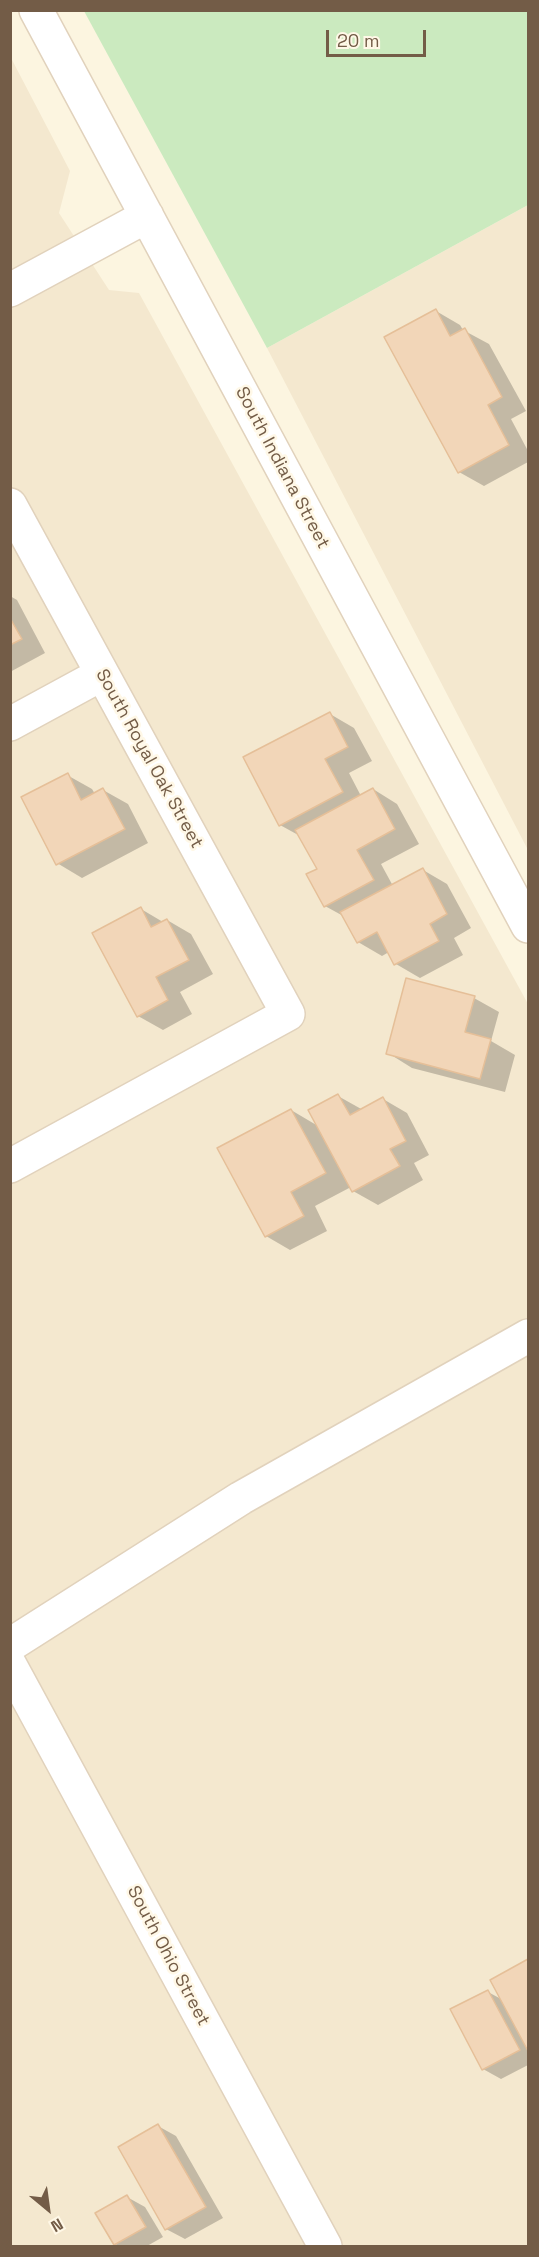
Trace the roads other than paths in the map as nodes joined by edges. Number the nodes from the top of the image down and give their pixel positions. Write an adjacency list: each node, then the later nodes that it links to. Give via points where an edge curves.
1 (36, 10): 2 (street, South Indiana Street)
2 (147, 216): 3 (street); 7 (street, South Indiana Street)
3 (10, 290)
4 (10, 505): 5 (street, South Royal Oak Street)
5 (102, 674): 6 (street); 8 (street, South Royal Oak Street, via 288,1014)
6 (10, 724)
7 (528, 926)
8 (10, 1166)
9 (528, 1336): 10 (street, via 241,1498)
10 (10, 1645)
11 (10, 1665): 12 (street, South Ohio Street)
12 (325, 2247)

